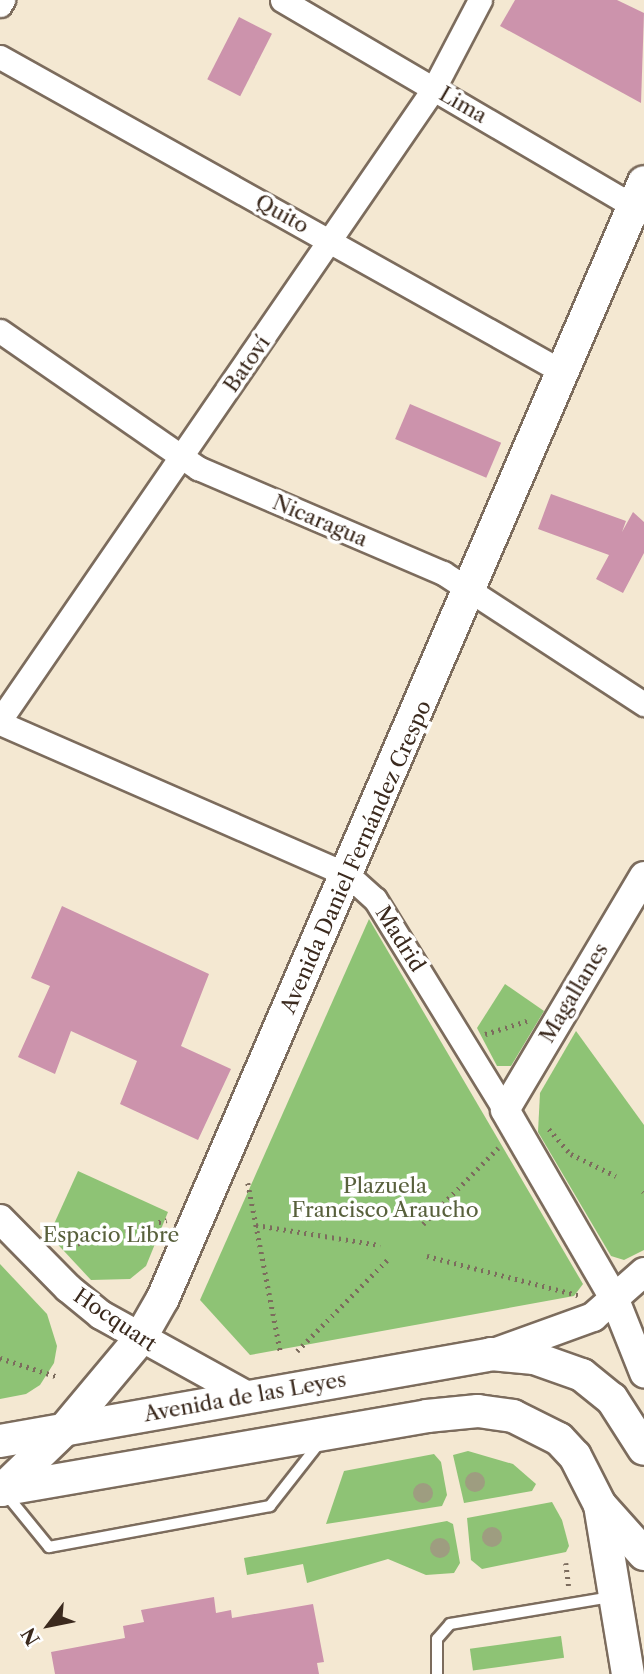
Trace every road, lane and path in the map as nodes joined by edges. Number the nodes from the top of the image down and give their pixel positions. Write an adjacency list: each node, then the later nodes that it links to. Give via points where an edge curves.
1 (3, 0): 4 (street)
2 (282, 0): 6 (street, Lima)
3 (480, 0): 6 (street, Batoví)
4 (0, 5)
5 (0, 57): 8 (street, Quito)
6 (434, 88): 7 (street, Lima); 8 (street, Batoví)
7 (641, 200): 10 (main road, Avenida Daniel Fernández Crespo)
8 (332, 242): 10 (street, Quito); 11 (street, Batoví)
9 (0, 331): 11 (street, Nicaragua)
10 (563, 372): 12 (main road, Avenida Daniel Fernández Crespo)
11 (182, 458): 12 (street, Nicaragua, via 443,573); 14 (street, Batoví)
12 (471, 591): 13 (street, Nicaragua); 15 (main road, Avenida Daniel Fernández Crespo)
13 (644, 704)
14 (0, 722): 15 (street, Madrid)
15 (348, 875): 19 (street, Madrid, via 375,899); 35 (main road, Avenida Daniel Fernández Crespo, via 186,1248)
16 (644, 876): 19 (street, Magallanes)
17 (534, 1018): 18 (path)
18 (477, 1036)
19 (505, 1110): 34 (street, Madrid)
20 (543, 1123): 22 (path, via 571,1154)
21 (503, 1142): 26 (path)
22 (616, 1176)
23 (248, 1183): 27 (path)
24 (174, 1218): 29 (path)
25 (0, 1219): 35 (street, Hocquart, via 68,1289)
26 (423, 1224)
27 (256, 1225): 28 (path); 37 (path)
28 (380, 1245)
29 (59, 1248)
30 (427, 1255): 33 (path)
31 (387, 1259): 36 (path)
32 (644, 1272): 34 (street, Avenida de las Leyes)
33 (584, 1297)
34 (615, 1300): 38 (street, Avenida de las Leyes, via 584,1321); 41 (street)
35 (139, 1340): 43 (street, Hocquart); 45 (main road, Avenida Daniel Fernández Crespo)
36 (297, 1351)
37 (281, 1354)
38 (491, 1354): 40 (main road, Avenida de las Leyes); 48 (main road, Avenida de las Leyes, via 534,1358 582,1375 612,1399)
39 (0, 1358): 42 (path)
40 (422, 1366): 43 (main road, Avenida de las Leyes); 44 (main road)
41 (644, 1373)
42 (58, 1377)
43 (248, 1396): 45 (main road, Avenida de las Leyes)
44 (478, 1410): 46 (main road); 50 (main road, via 513,1416 559,1438 575,1456)
45 (63, 1431): 47 (main road, Avenida de las Leyes); 49 (main road, Avenida Daniel Fernández Crespo)
46 (327, 1434): 49 (main road); 49 (lane, via 270,1506 49,1547)
47 (0, 1441)
48 (644, 1449)
49 (1, 1490)
50 (600, 1505): 51 (main road); 52 (main road)
51 (644, 1554)
52 (615, 1596): 53 (lane, via 450,1624 436,1639); 54 (main road)
53 (438, 1674)
54 (628, 1674)

